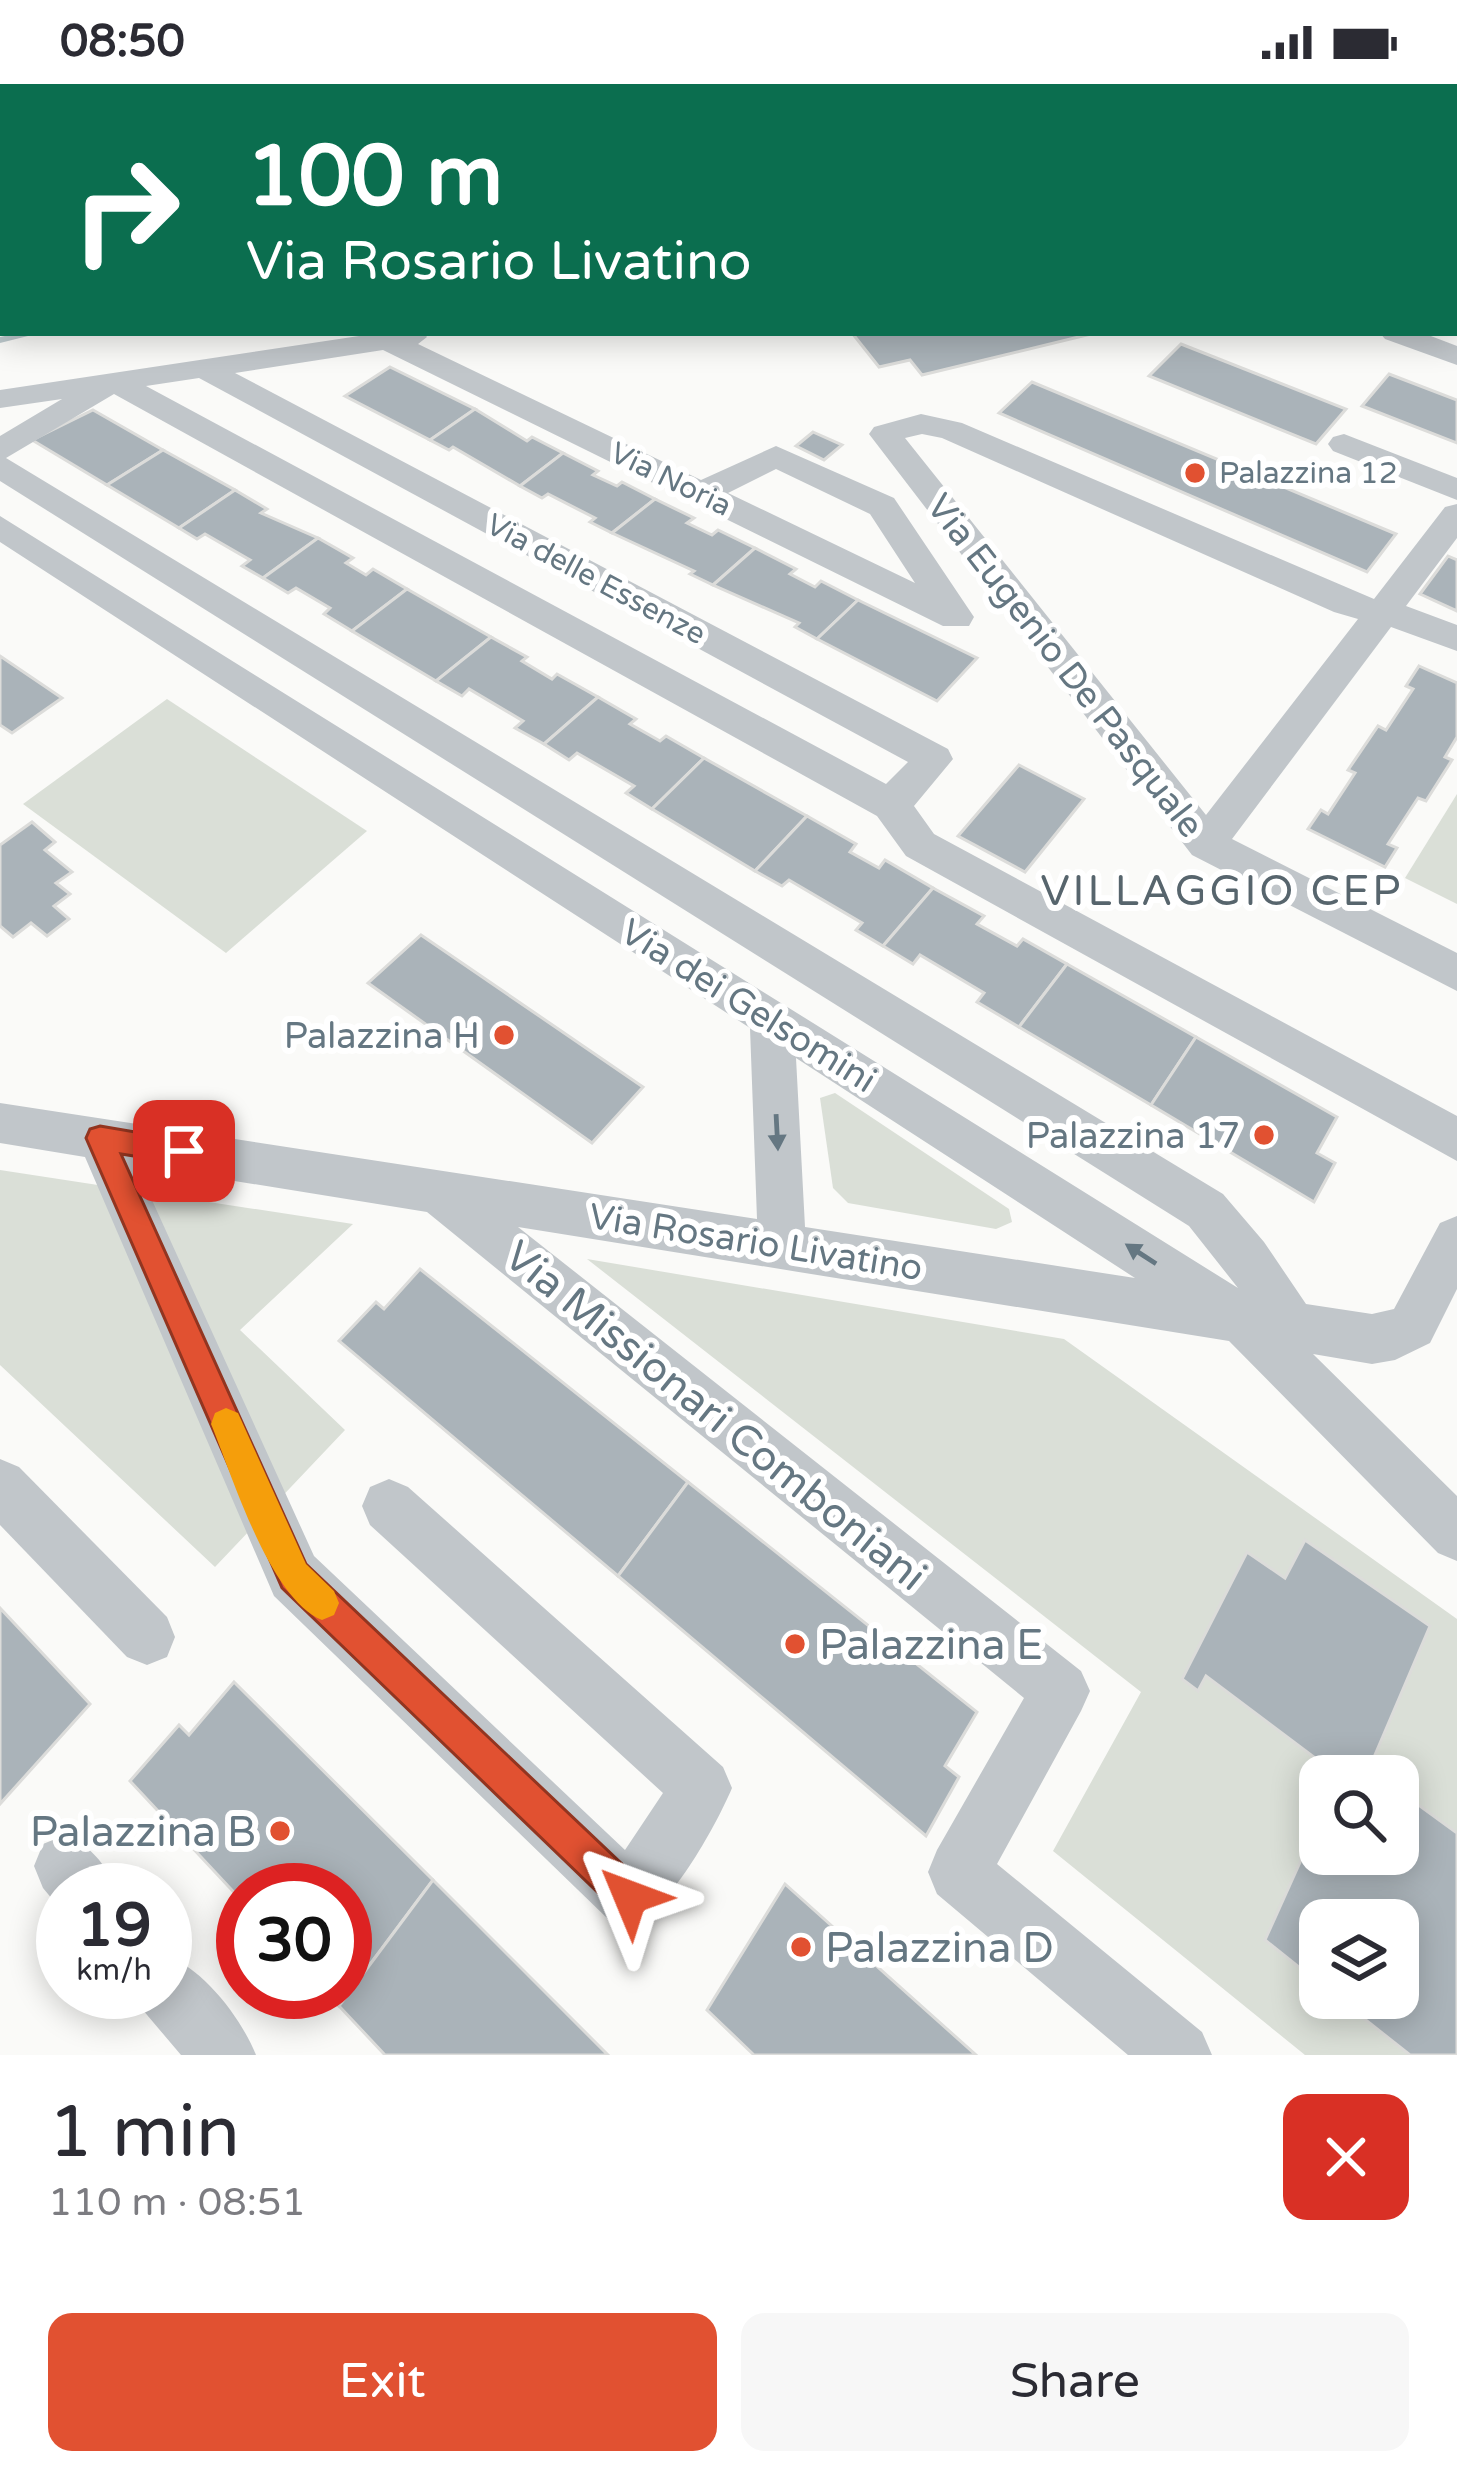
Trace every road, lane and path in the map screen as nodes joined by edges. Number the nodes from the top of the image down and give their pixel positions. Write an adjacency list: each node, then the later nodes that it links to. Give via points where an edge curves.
1 (420, 336): 3 (street)
2 (1403, 336): 4 (street)
3 (387, 341): 5 (street); 12 (street, Via Noria)
4 (1457, 356)
5 (202, 368): 6 (street); 20 (street, Via delle Essenze, via 934,759)
6 (113, 381): 7 (street); 9 (street); 20 (street, Via delle Essenze)
7 (0, 399)
8 (1344, 445): 11 (street)
9 (0, 449)
10 (0, 467): 16 (street, Via dei Gelsomini)
11 (1457, 490)
12 (701, 494): 12 (street, Via Noria, via 776,456 881,506 956,617)
13 (1457, 515): 15 (street)
14 (0, 527): 18 (street, Via dei Gelsomini)
15 (1383, 612): 17 (street); 22 (street); 22 (street, Via Eugenio De Pasquale, via 1346,604 951,430 921,424 885,434)
16 (245, 618): 18 (street); 19 (street, Via dei Gelsomini)
17 (1457, 639)
18 (197, 654): 21 (street, Via dei Gelsomini)
19 (530, 793): 21 (street); 24 (street, Via dei Gelsomini)
20 (891, 805): 29 (street, Via delle Essenze, via 920,845)
21 (484, 836): 25 (street, Via dei Gelsomini)
22 (1206, 844): 23 (street, Via Eugenio De Pasquale)
23 (1457, 974)
24 (885, 1012): 26 (street); 34 (street, Via dei Gelsomini, via 1206,1210 1246,1258)
25 (772, 1019): 26 (street, Via dei Gelsomini); 32 (street, one-way to 32)
26 (843, 1064): 34 (street, Via dei Gelsomini, one-way to 26)
27 (0, 1123): 28 (street, Via Rosario Livatino)
28 (100, 1138): 30 (street, Via Rosario Livatino); 36 (street, via 294,1576 630,1897 702,1788)
29 (1457, 1140)
30 (435, 1190): 32 (street, Via Rosario Livatino); 41 (street, Via Missionari Comboniani, via 1061,1690 959,1872)
31 (1457, 1239): 33 (street, Via Rosario Livatino)
32 (782, 1245): 34 (street, Via Rosario Livatino)
33 (1442, 1306): 34 (street, Via Rosario Livatino, via 1372,1339)
34 (1265, 1321): 37 (street, Via dei Gelsomini)
35 (0, 1486): 38 (street)
36 (389, 1506)
37 (1457, 1534)
38 (147, 1637)
39 (192, 2018): 40 (street)
40 (223, 2055)
41 (1179, 2055)

